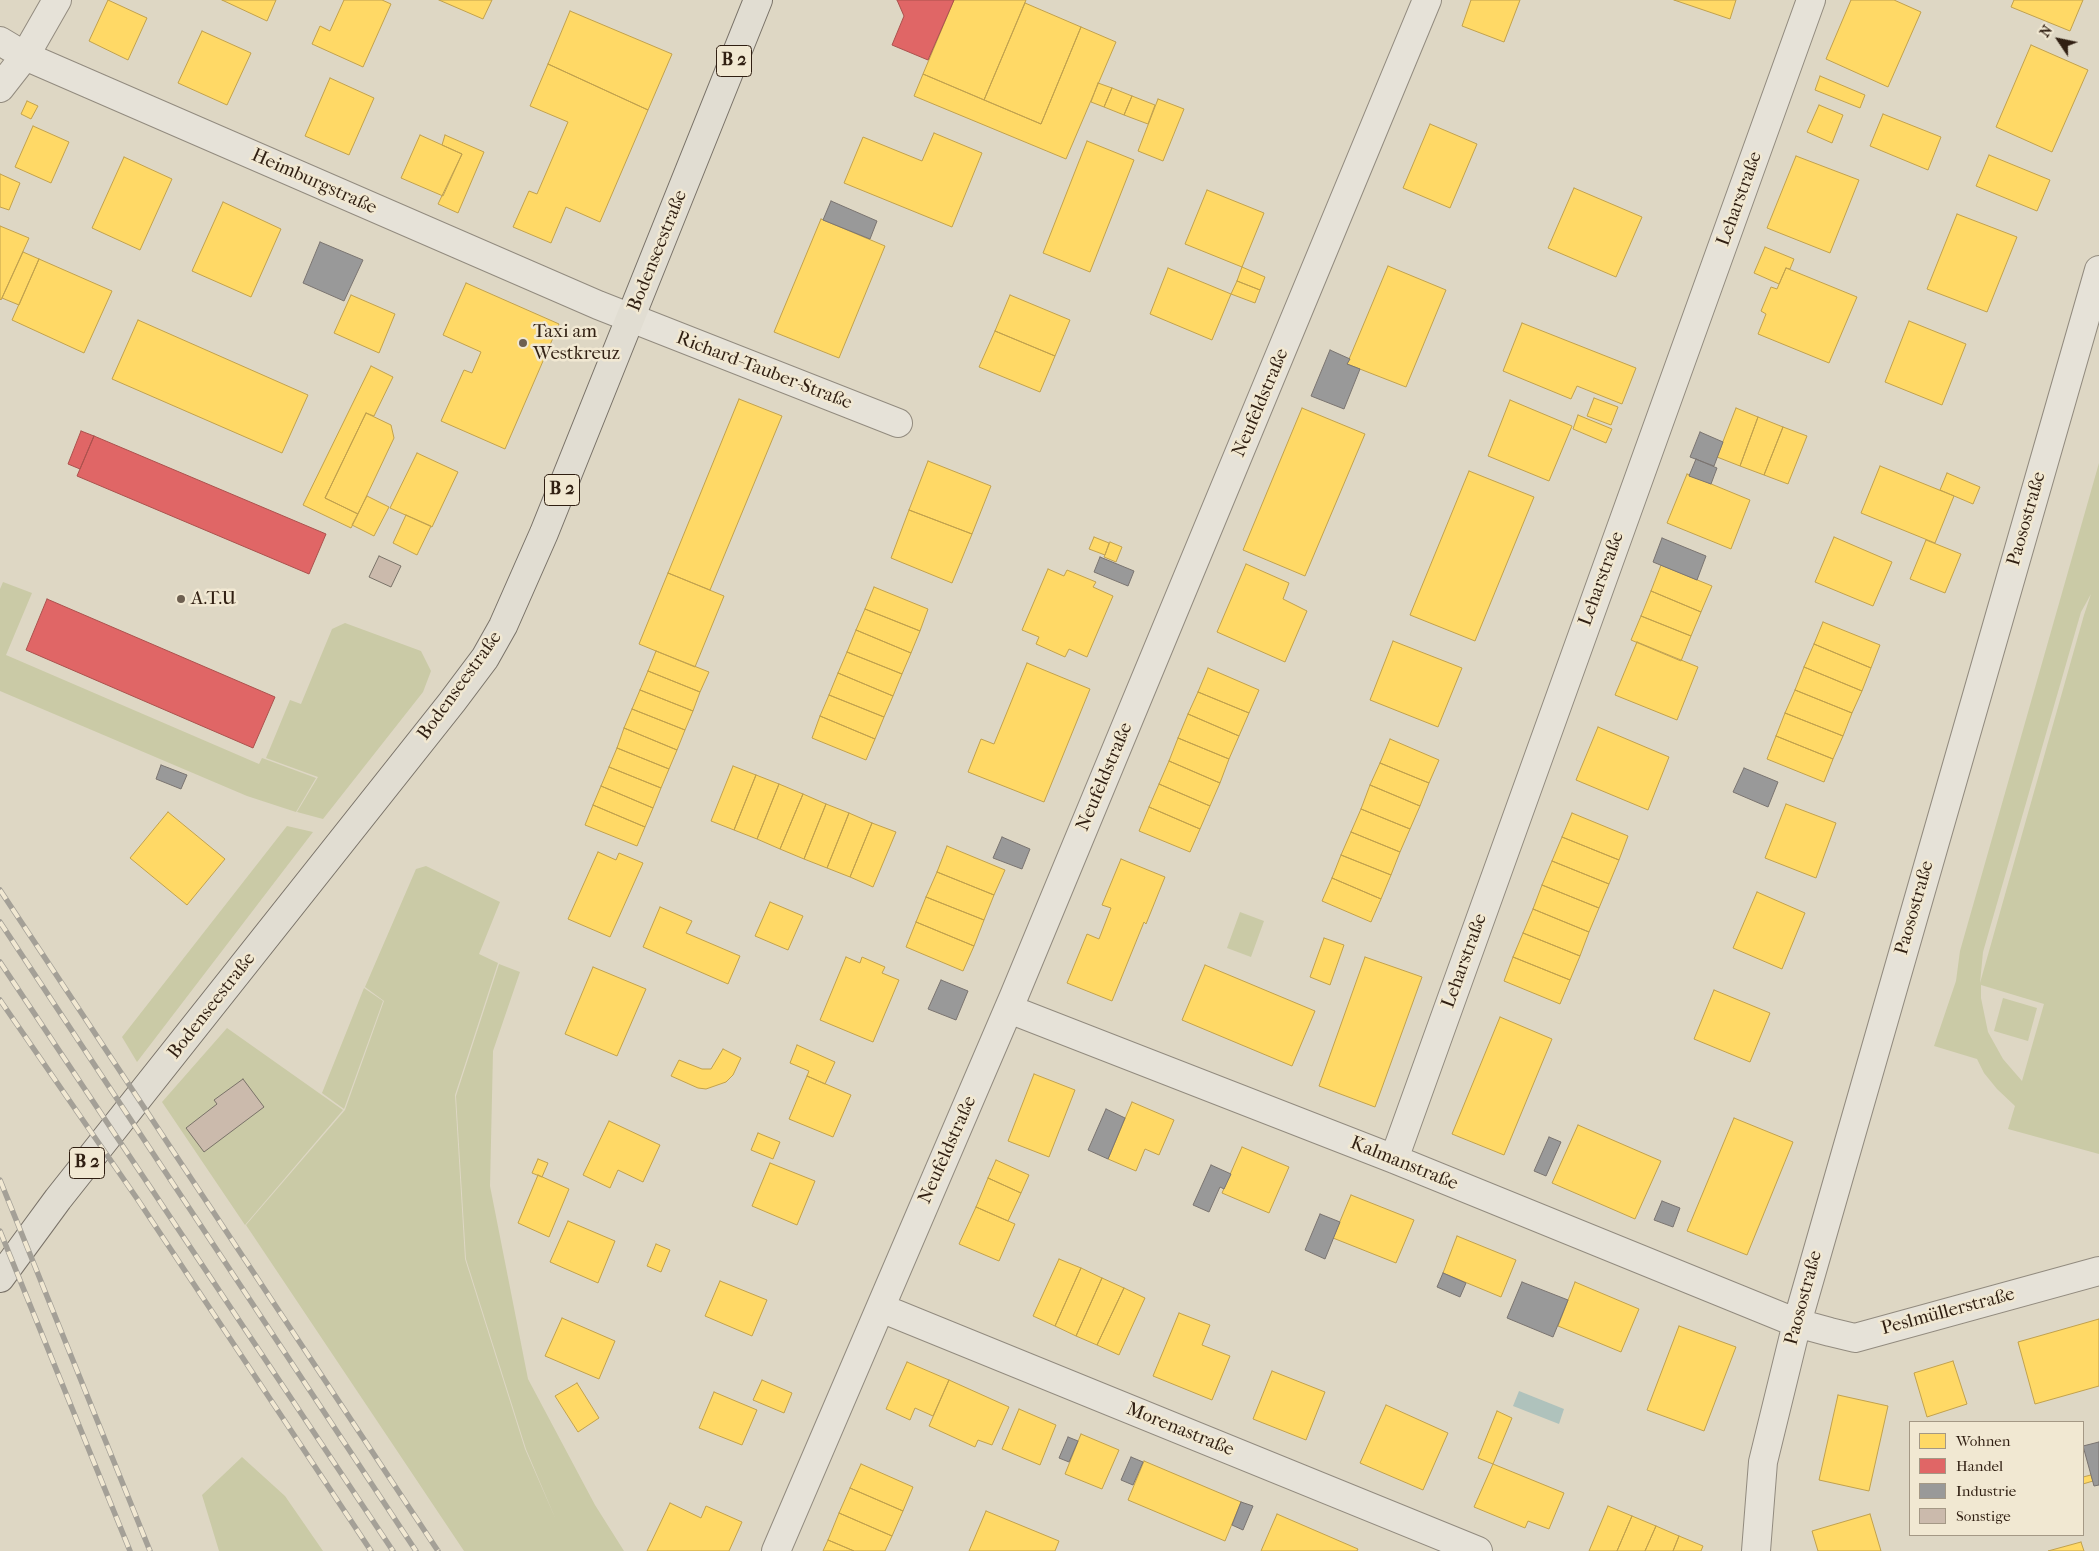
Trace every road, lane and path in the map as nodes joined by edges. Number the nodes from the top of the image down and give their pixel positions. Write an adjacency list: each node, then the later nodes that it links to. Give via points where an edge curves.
1 (56, 0): 6 (street)
2 (758, 0): 9 (main road, Bodenseestraße / B 2)
3 (1427, 0): 11 (street, Neufeldstraße)
4 (1811, 0): 12 (street, Leharstraße)
5 (0, 41): 6 (street, Heimburgstraße)
6 (24, 56): 7 (street); 9 (street, Heimburgstraße)
7 (0, 88)
8 (2099, 270): 16 (street, Paosostraße)
9 (631, 319): 10 (street, Richard-Tauber-Straße); 14 (main road, Bodenseestraße / B 2, via 520,590 485,658 58,1199)
10 (898, 423)
11 (1009, 1009): 12 (street, Kalmanstraße); 15 (street, Neufeldstraße)
12 (1394, 1159): 16 (street, Kalmanstraße)
13 (2099, 1271): 16 (street, Peslmüllerstraße, via 1855,1338)
14 (0, 1278)
15 (881, 1308): 17 (street, Neufeldstraße); 18 (street, Morenastraße)
16 (1797, 1323): 19 (street, Paosostraße, via 1763,1462)
17 (776, 1551)
18 (1478, 1551)
19 (1756, 1551)

